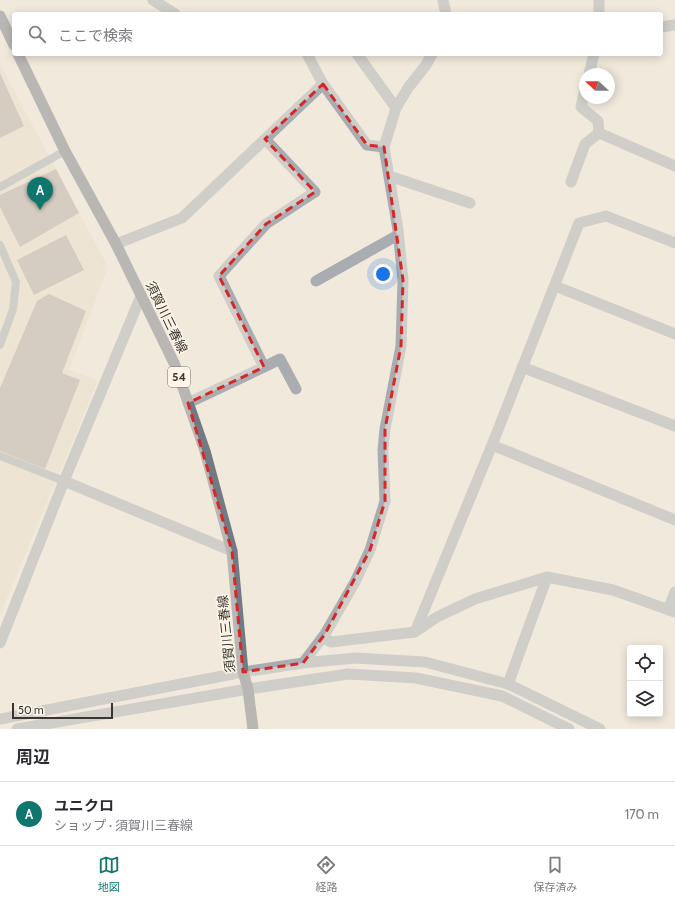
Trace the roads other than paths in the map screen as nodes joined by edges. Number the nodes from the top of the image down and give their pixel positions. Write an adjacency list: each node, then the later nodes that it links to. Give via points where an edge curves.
1 (153, 0): 4 (street)
2 (443, 0): 5 (street)
3 (599, 0): 6 (street)
4 (172, 12)
5 (446, 12)
6 (599, 12)
7 (0, 16): 10 (main road)
8 (675, 25): 9 (street)
9 (663, 27)
10 (12, 41)
11 (19, 56): 23 (main road, 須賀川三春線 / 54)
12 (308, 56): 17 (street)
13 (358, 56): 19 (street)
14 (431, 56): 19 (street)
15 (594, 56): 16 (street)
16 (590, 68)
17 (323, 84): 21 (street); 22 (street, via 367,144)
18 (582, 104): 20 (street, via 581,107 598,121)
19 (396, 108): 22 (street)
20 (599, 133): 24 (street); 26 (street, via 585,144)
21 (265, 139): 31 (street, via 182,218); 38 (street, via 315,192 266,224 219,276)
22 (384, 147): 25 (street)
23 (65, 150): 27 (lane); 31 (main road, 須賀川三春線 / 54)
24 (675, 166)
25 (388, 176): 28 (street); 29 (street)
26 (571, 182)
27 (0, 187)
28 (470, 203)
29 (398, 235): 33 (street); 52 (street, via 403,280 401,346 385,429 385,501 370,550 355,582)
30 (675, 243): 34 (street, via 606,216 579,222)
31 (116, 244): 35 (main road, 須賀川三春線 / 54)
32 (0, 245): 37 (lane, via 16,282 13,309)
33 (316, 280)
34 (555, 286): 36 (street); 39 (street)
35 (141, 296): 41 (main road, 須賀川三春線 / 54, via 175,365); 45 (street)
36 (675, 334)
37 (0, 345)
38 (264, 367): 40 (street, via 280,359); 41 (street)
39 (522, 367): 42 (street); 43 (street)
40 (296, 389)
41 (188, 403): 47 (main road, 須賀川三春線 / 54, via 205,451)
42 (675, 426)
43 (492, 445): 46 (street); 51 (street)
44 (0, 456): 45 (lane)
45 (64, 481): 47 (street); 53 (street)
46 (675, 520)
47 (232, 551): 55 (main road, 須賀川三春線 / 54)
48 (547, 577): 50 (street, via 613,590); 51 (street, via 475,599 437,617); 56 (street)
49 (675, 592): 50 (street)
50 (672, 611)
51 (415, 632): 52 (street, via 332,642)
52 (323, 637): 54 (street)
53 (0, 643)
54 (303, 662): 55 (street); 56 (street, via 355,658 425,662)
55 (243, 672): 57 (main road, 須賀川三春線 / 54); 58 (street)
56 (508, 684): 62 (street)
57 (248, 689): 59 (street); 60 (main road, 須賀川三春線 / 54); 61 (street, via 348,674 416,678 502,696)
58 (0, 719)
59 (17, 729)
60 (253, 729)
61 (569, 729)
62 (600, 729)

